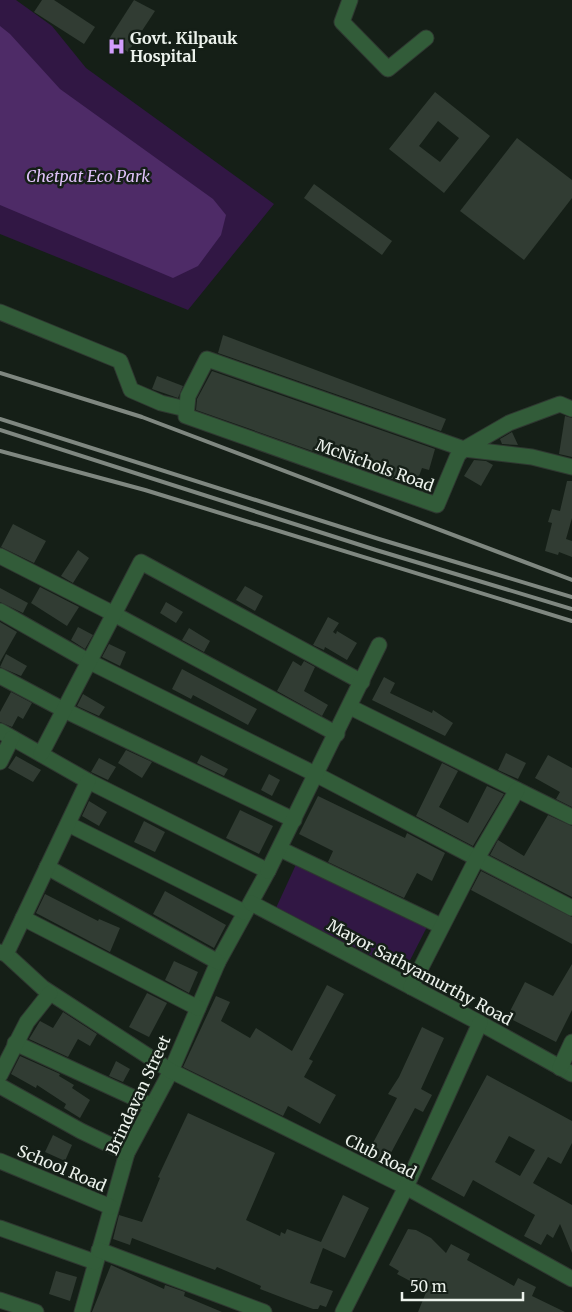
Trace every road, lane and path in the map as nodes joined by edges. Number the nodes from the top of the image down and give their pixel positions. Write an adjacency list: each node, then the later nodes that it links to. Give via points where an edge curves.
1 (350, 0): 2 (street, via 342,22 388,69)
2 (426, 38)
3 (0, 312): 4 (street, via 120,360 131,390 161,403)
4 (187, 402): 6 (street, via 206,358); 6 (street, McNichols Road, via 186,416 436,505 458,455)
5 (572, 408): 6 (street, via 560,404 543,410 509,423)
6 (464, 449): 7 (street, via 532,457)
7 (572, 467)
8 (0, 556): 10 (street)
9 (0, 611): 12 (street)
10 (112, 614): 12 (street); 14 (street, via 141,562); 18 (street)
11 (379, 645): 14 (street, Brindavan Street)
12 (88, 661): 16 (street); 21 (street)
13 (0, 676): 16 (street)
14 (362, 682): 15 (street, Brindavan Street)
15 (350, 707): 18 (street, Brindavan Street); 23 (street)
16 (62, 709): 19 (street); 25 (street)
17 (6, 734): 19 (street); 20 (street)
18 (336, 734): 21 (street, Brindavan Street)
19 (41, 754): 22 (street)
20 (0, 762)
21 (317, 775): 25 (street, Brindavan Street); 28 (street)
22 (88, 781): 26 (street); 30 (street)
23 (517, 790): 24 (street); 28 (street)
24 (572, 817)
25 (294, 820): 27 (street, Brindavan Street)
26 (68, 824): 29 (street); 31 (street, Mayor Sathyamurthy Road)
27 (280, 848): 30 (street, Brindavan Street); 34 (street)
28 (476, 860): 32 (street); 34 (street)
29 (46, 867): 33 (street); 36 (street)
30 (268, 872): 31 (street, Brindavan Street)
31 (248, 907): 36 (street, Brindavan Street); 37 (street, Mayor Sathyamurthy Road)
32 (572, 908)
33 (23, 918): 35 (street); 39 (street)
34 (440, 926): 37 (street)
35 (3, 953): 38 (street, Club Road)
36 (218, 962): 39 (street, Brindavan Street)
37 (410, 987): 40 (street, Mayor Sathyamurthy Road)
38 (50, 992): 42 (street); 43 (street, Club Road)
39 (198, 1008): 43 (street, Brindavan Street)
40 (480, 1023): 44 (street, Mayor Sathyamurthy Road); 50 (street)
41 (572, 1042): 44 (street)
42 (15, 1043): 45 (street); 47 (street)
43 (171, 1071): 47 (street, Brindavan Street); 50 (street, Club Road)
44 (566, 1071)
45 (0, 1075)
46 (0, 1086): 48 (street)
47 (152, 1106): 48 (street, Brindavan Street)
48 (127, 1153): 51 (street, Brindavan Street)
49 (0, 1161): 51 (street, School Road)
50 (406, 1187): 54 (street, Club Road); 59 (street)
51 (112, 1207): 53 (street, Brindavan Street)
52 (0, 1228): 53 (street)
53 (97, 1256): 57 (street, Brindavan Street); 58 (street)
54 (572, 1280)
55 (0, 1300): 56 (street)
56 (36, 1312)
57 (82, 1312)
58 (264, 1312)
59 (343, 1312)

